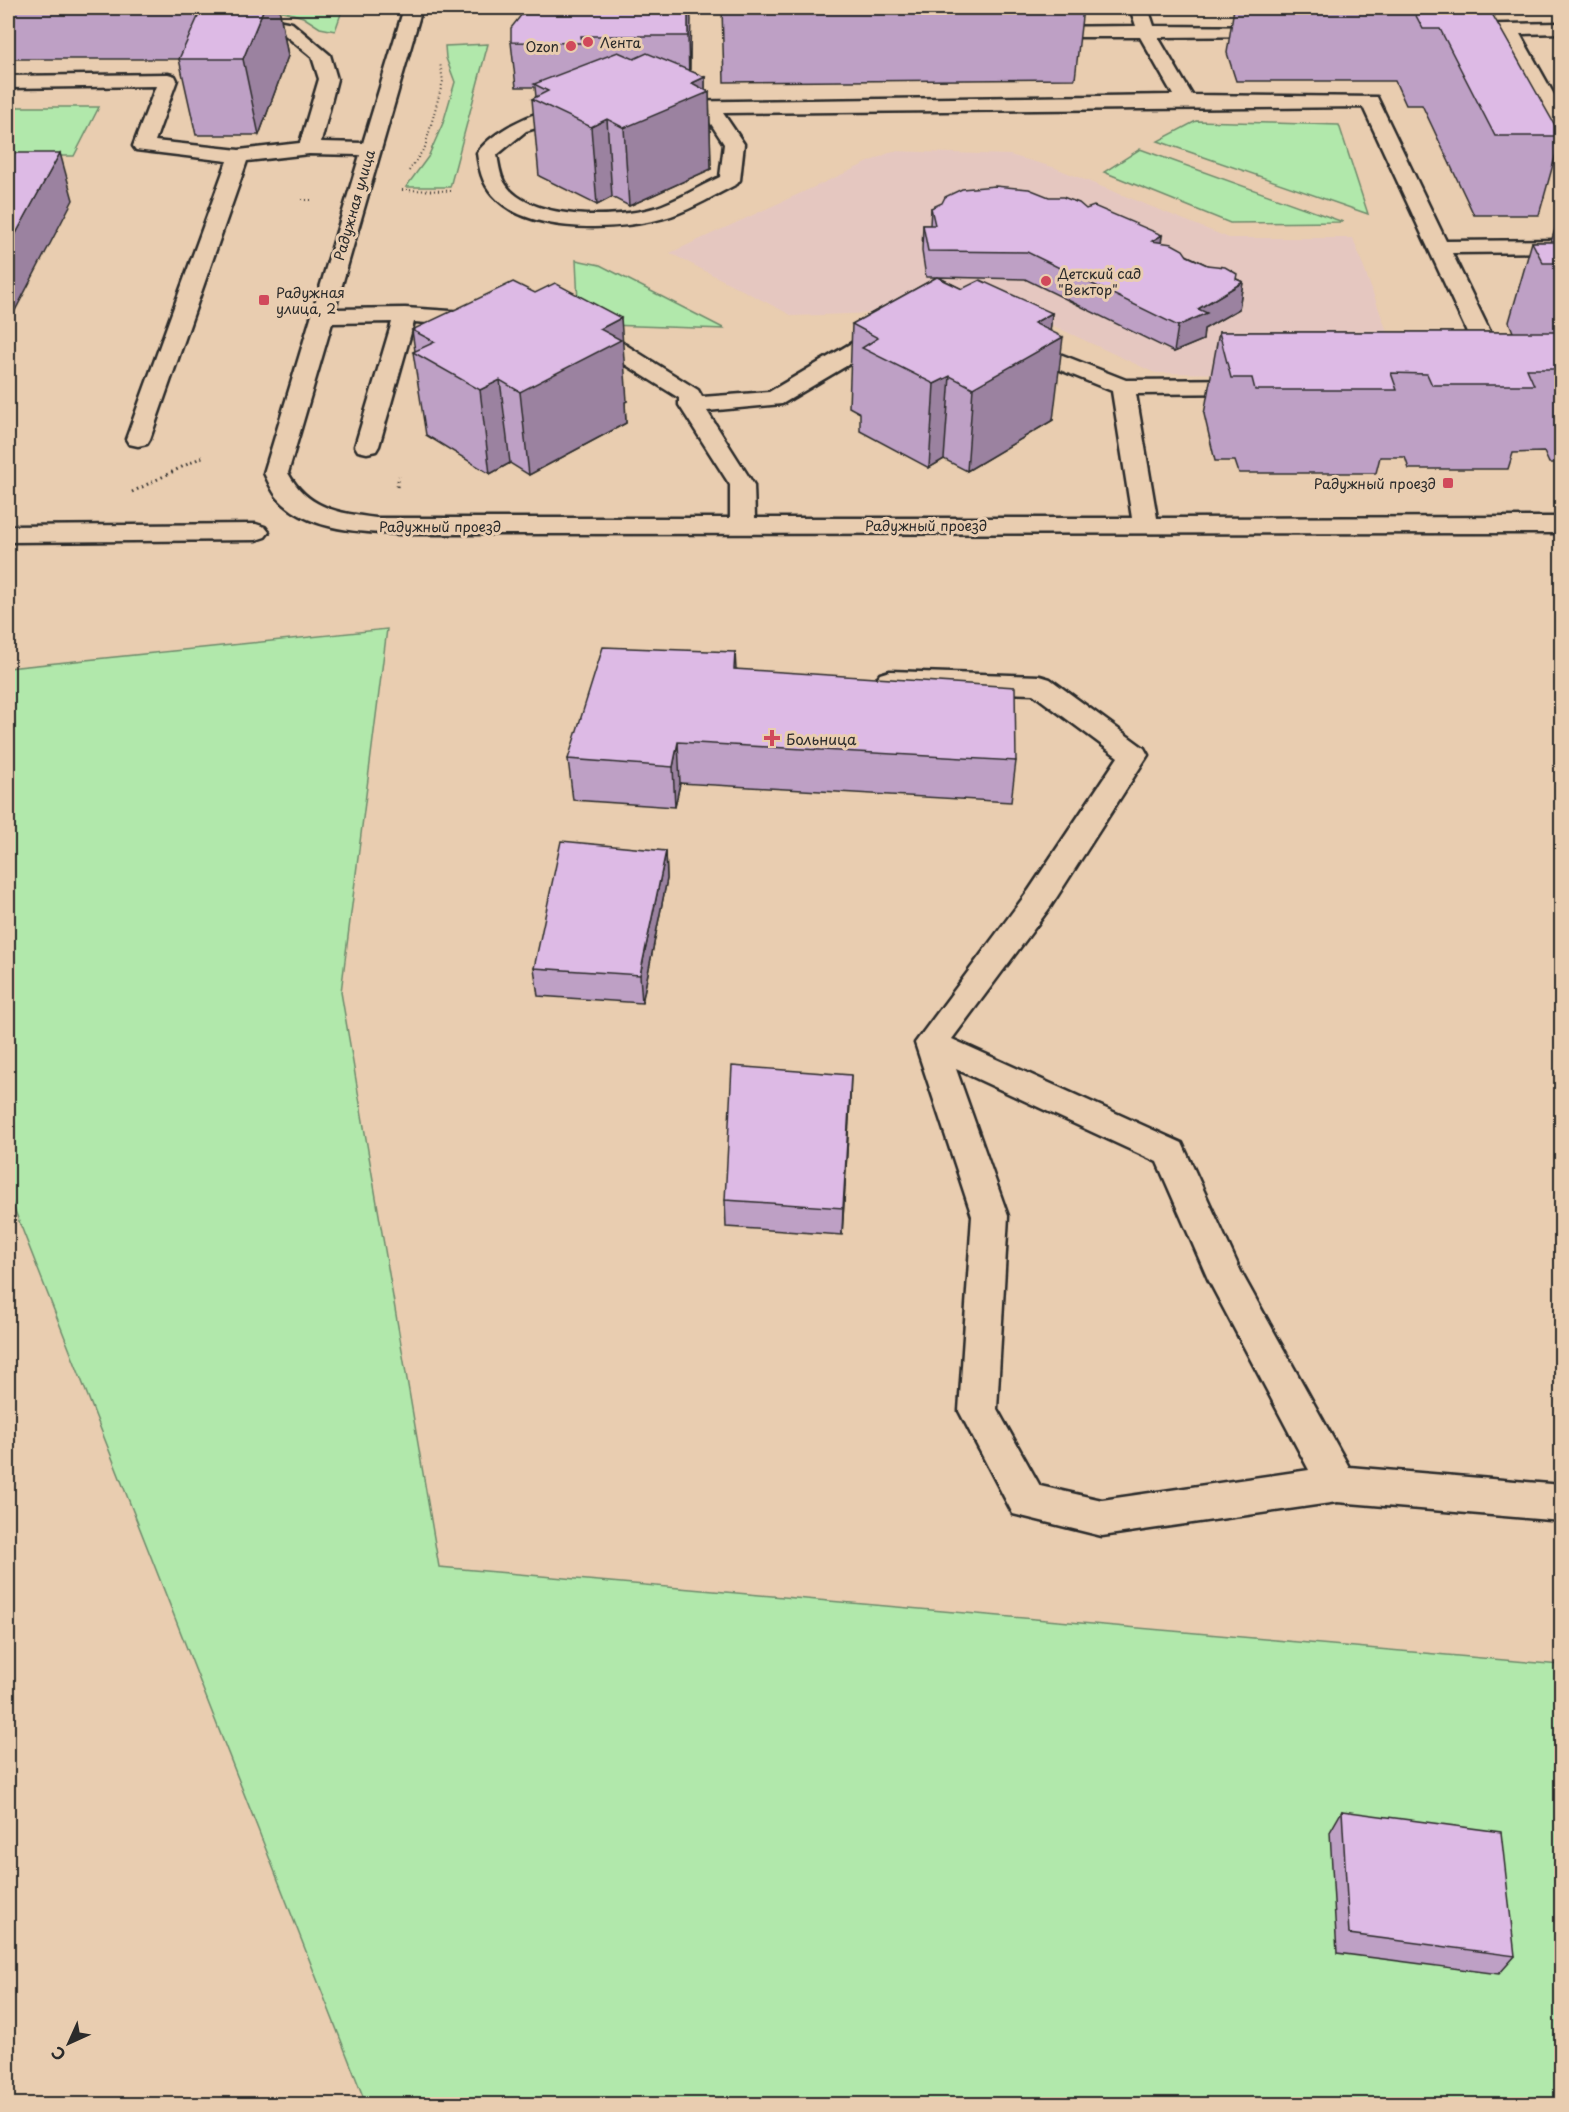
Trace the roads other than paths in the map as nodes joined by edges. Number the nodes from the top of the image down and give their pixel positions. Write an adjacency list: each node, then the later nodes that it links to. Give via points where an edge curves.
1 (413, 8): 17 (street, Радужная улица)
2 (1139, 8): 9 (street)
3 (217, 15): 16 (street, via 286,27 321,55 328,79)
4 (1562, 28): 5 (street)
5 (1508, 29): 6 (street); 15 (street)
6 (1438, 30)
7 (1018, 31): 9 (street)
8 (1299, 31): 9 (street)
9 (1147, 33): 11 (street)
10 (8, 82): 18 (street, via 168,80 144,146)
11 (1186, 100): 12 (street); 20 (street, via 1370,101)
12 (710, 108): 13 (street); 14 (street, via 734,144 730,180 664,212 570,221 528,210 503,194 490,174 487,153 519,127 564,113)
13 (644, 109)
14 (598, 111)
15 (1562, 127)
16 (309, 148): 17 (street); 18 (street)
17 (370, 149): 22 (street, Радужная улица)
18 (239, 156): 31 (street)
19 (1562, 246): 20 (street)
20 (1437, 247): 28 (street, via 1504,386)
21 (405, 315): 22 (street); 23 (street); 32 (street)
22 (321, 316): 33 (street, Радужная улица, via 276,473)
23 (499, 321)
24 (567, 325): 30 (street, via 578,326 690,395)
25 (907, 334): 30 (street, via 885,333 774,399)
26 (995, 336): 29 (street)
27 (1278, 386): 29 (street)
28 (1480, 386)
29 (1123, 387): 35 (street)
30 (691, 405): 34 (street, via 742,485)
31 (138, 439)
32 (367, 446)
33 (297, 501): 34 (street, Радужный проезд, via 319,515 343,523 382,526)
34 (743, 525): 35 (street, Радужный проезд)
35 (1146, 525): 36 (street, Радужный проезд)
36 (1562, 525)
37 (256, 532): 38 (street)
38 (8, 534)
39 (863, 679): 40 (street, via 1040,685 1134,755 1040,898)
40 (931, 1043): 41 (street, via 1170,1153 1226,1279); 41 (street, via 990,1216 978,1411 1027,1501 1102,1518)
41 (1337, 1484): 42 (street)
42 (1562, 1503)

